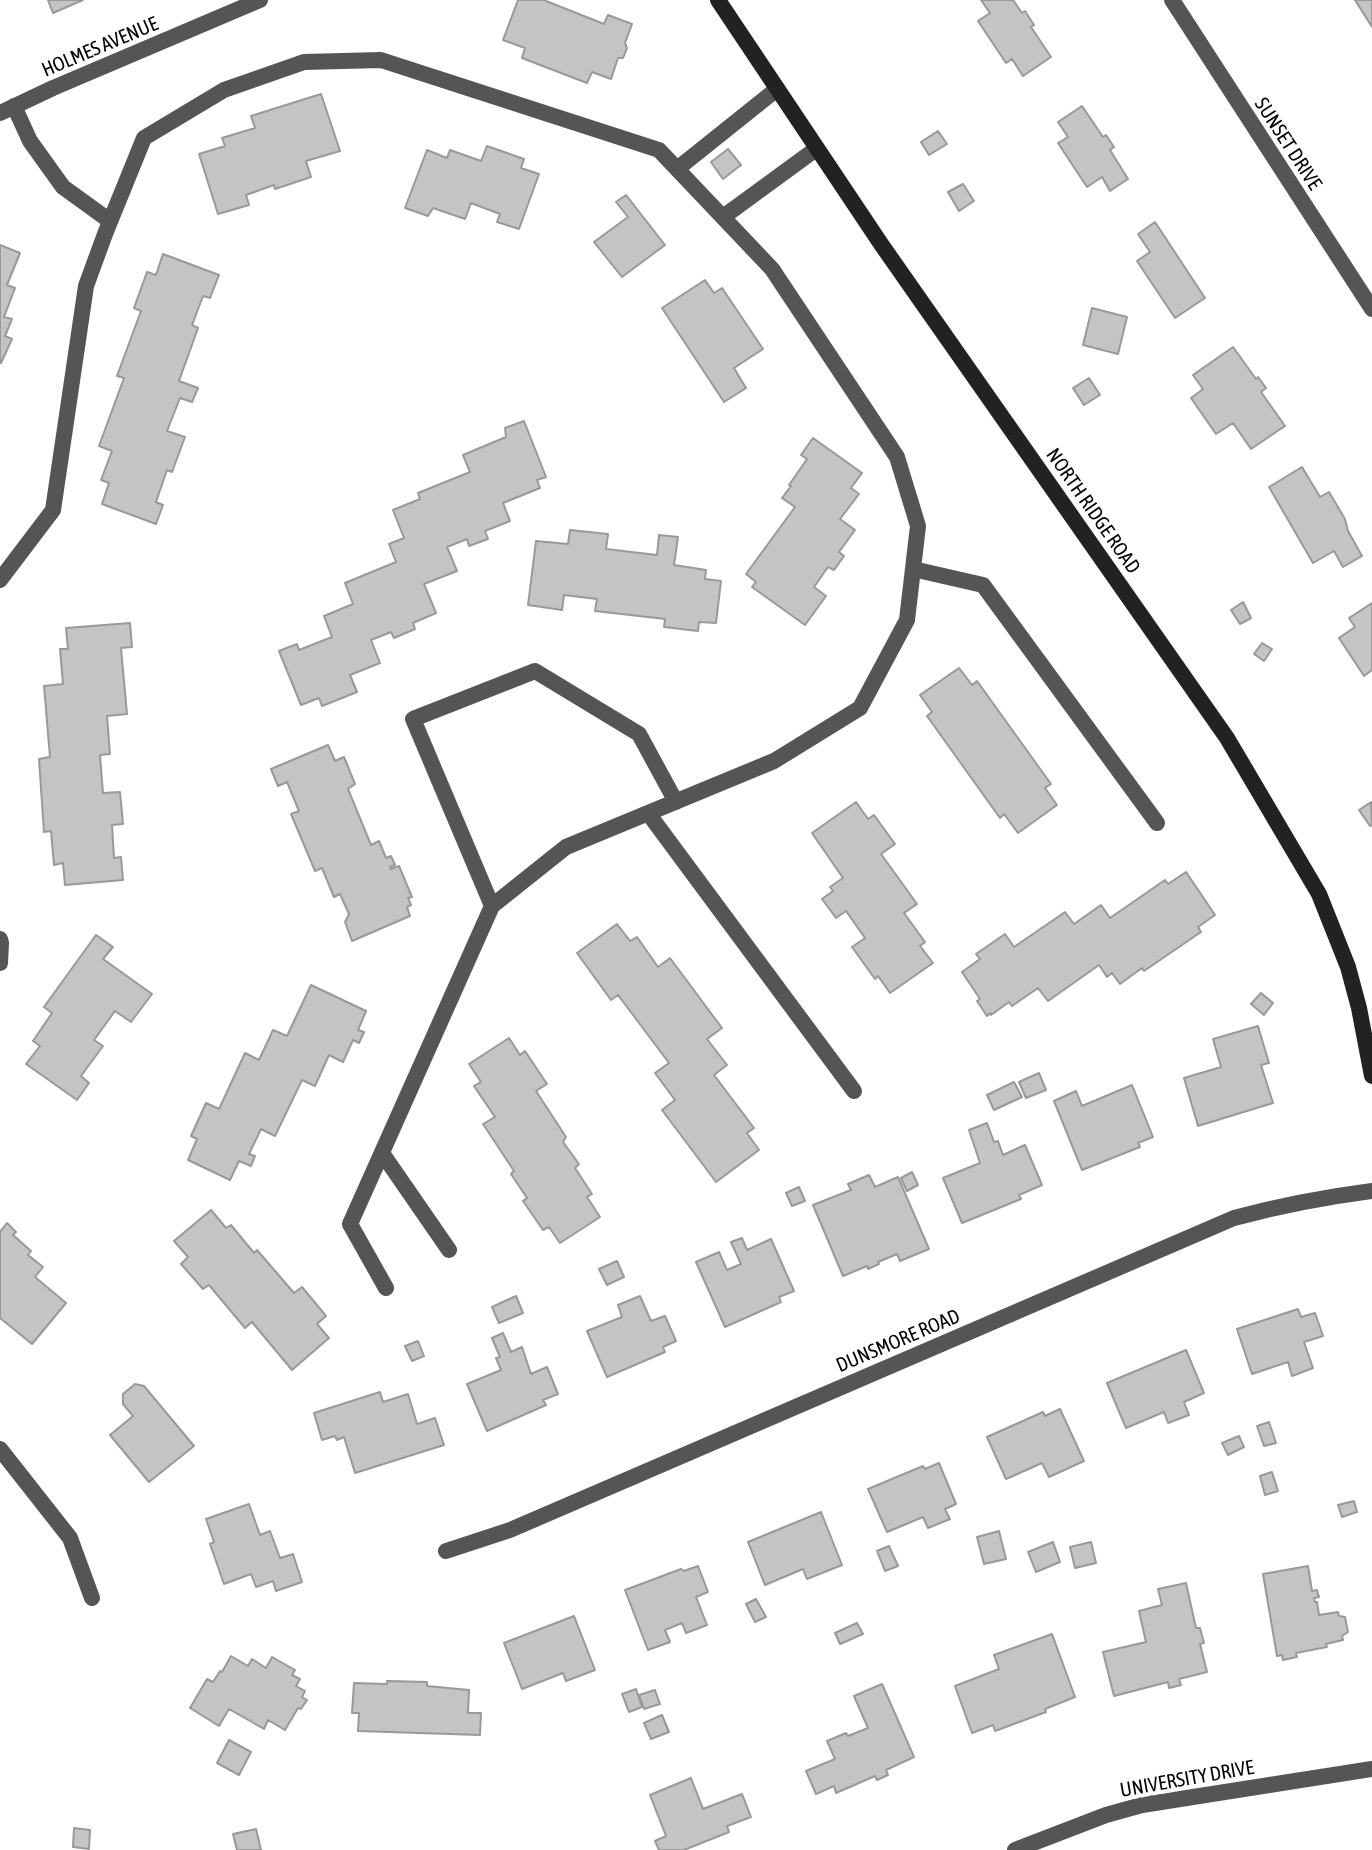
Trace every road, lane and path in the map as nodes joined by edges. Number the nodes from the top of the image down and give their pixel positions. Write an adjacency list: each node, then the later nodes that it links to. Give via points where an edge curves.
1 (260, 0): 5 (street, HOLMES AVENUE)
2 (718, 0): 4 (main road, NORTH RIDGE ROAD)
3 (1172, 0): 10 (street, SUNSET DRIVE)
4 (777, 89): 6 (main road, NORTH RIDGE ROAD); 7 (street)
5 (7, 110): 9 (street, via 63,187)
6 (816, 149): 8 (street); 19 (main road, NORTH RIDGE ROAD, via 1227,738 1279,823 1319,894 1348,967)
7 (677, 169): 8 (street); 9 (street, via 659,150 381,60 304,62 224,90 144,138)
8 (723, 217): 11 (street, via 772,269 897,457 918,526)
9 (110, 221): 12 (street, via 86,286 53,510)
10 (1372, 309)
11 (913, 569): 13 (street, via 907,620 860,708 774,761); 15 (street, via 983,585)
12 (0, 580)
13 (676, 802): 14 (street); 16 (street, via 639,734 535,671 413,719)
14 (648, 813): 16 (street, via 566,847); 20 (street)
15 (1157, 823)
16 (492, 906): 21 (street)
17 (0, 939): 18 (street)
18 (0, 963)
19 (1372, 1076)
20 (854, 1091)
21 (382, 1153): 23 (street); 24 (street, via 350,1224)
22 (1372, 1191): 26 (street, DUNSMORE ROAD, via 1234,1218 510,1530)
23 (449, 1250)
24 (386, 1288)
25 (0, 1449): 27 (street, via 70,1538)
26 (446, 1551)
27 (92, 1598)
28 (1372, 1769): 29 (street, UNIVERSITY DRIVE, via 1142,1805)
29 (1015, 1850)

